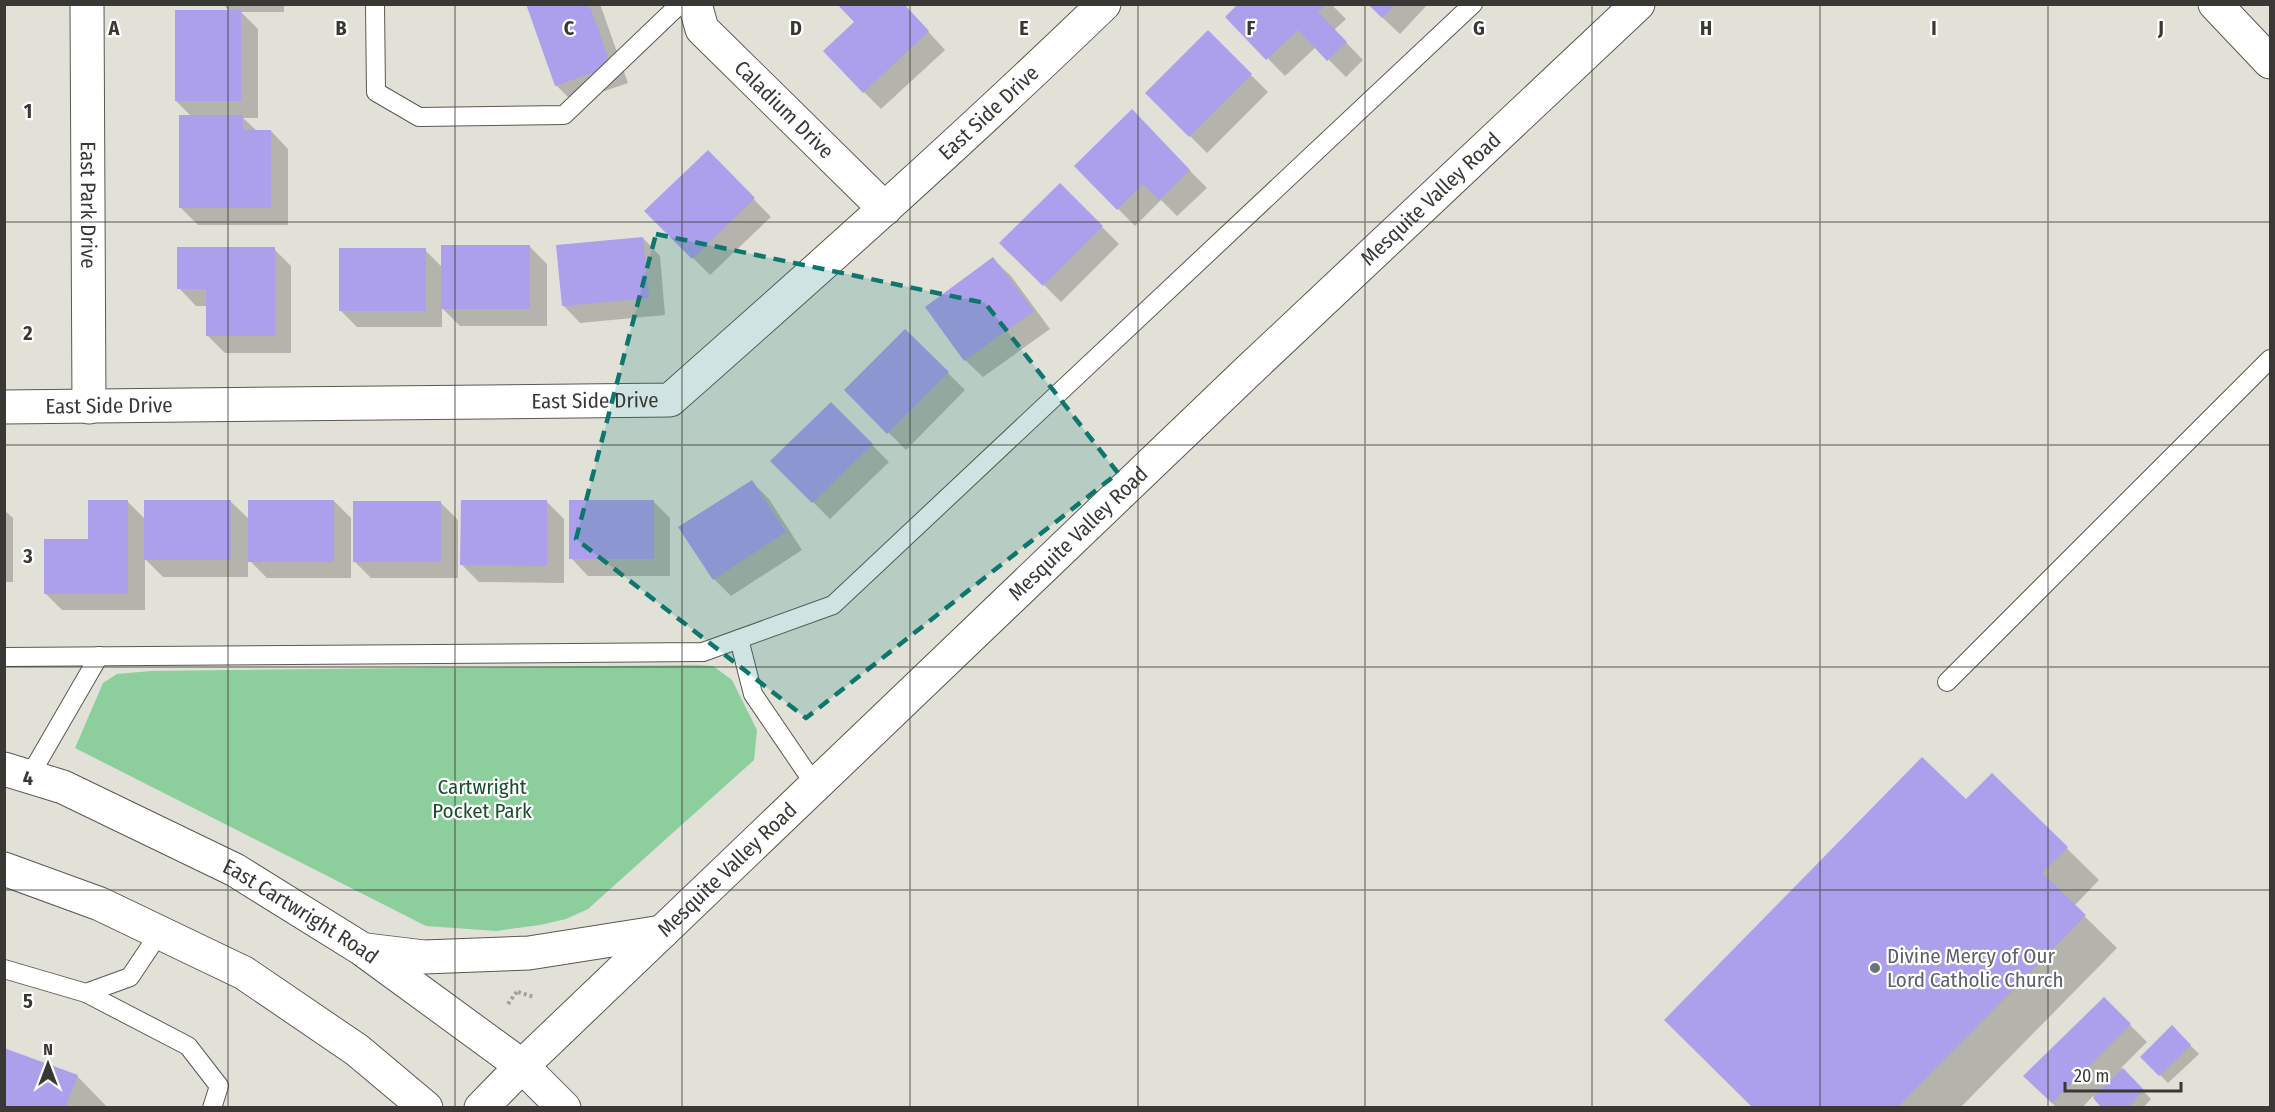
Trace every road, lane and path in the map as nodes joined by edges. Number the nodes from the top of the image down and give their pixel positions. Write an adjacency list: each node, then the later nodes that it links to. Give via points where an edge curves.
1 (87, 4): 13 (street, East Park Drive)
2 (375, 4): 3 (lane, via 376,92 419,117 564,115)
3 (680, 4)
4 (695, 4): 10 (street, Caladium Drive, via 702,29)
5 (1104, 4): 10 (street, East Side Drive)
6 (1473, 4): 14 (lane, via 833,605)
7 (1638, 4): 19 (street, Mesquite Valley Road)
8 (2215, 4): 9 (street)
9 (2271, 62)
10 (885, 209): 13 (street, East Side Drive, via 670,400)
11 (2271, 359): 17 (lane)
12 (4, 407): 13 (street, East Side Drive)
13 (89, 407)
14 (739, 639): 15 (lane, via 703,652); 19 (lane, via 753,694)
15 (99, 656): 16 (lane); 18 (lane)
16 (4, 657)
17 (1947, 682)
18 (17, 773): 23 (street, East Cartwright Road, via 63,787 235,870)
19 (815, 784): 22 (street, Mesquite Valley Road)
20 (4, 869): 21 (street, via 100,904)
21 (160, 932): 26 (lane, via 130,977); 30 (street, via 244,974 357,1050)
22 (662, 932): 23 (street, via 529,953 424,957); 28 (street, Mesquite Valley Road)
23 (362, 949): 28 (street, East Cartwright Road)
24 (4, 969): 26 (lane)
25 (518, 991): 27 (path)
26 (86, 993): 29 (lane, via 188,1046 219,1086)
27 (534, 997)
28 (522, 1066): 31 (street, Mesquite Valley Road); 32 (street, East Cartwright Road)
29 (212, 1107)
30 (426, 1107)
31 (481, 1107)
32 (564, 1107)

